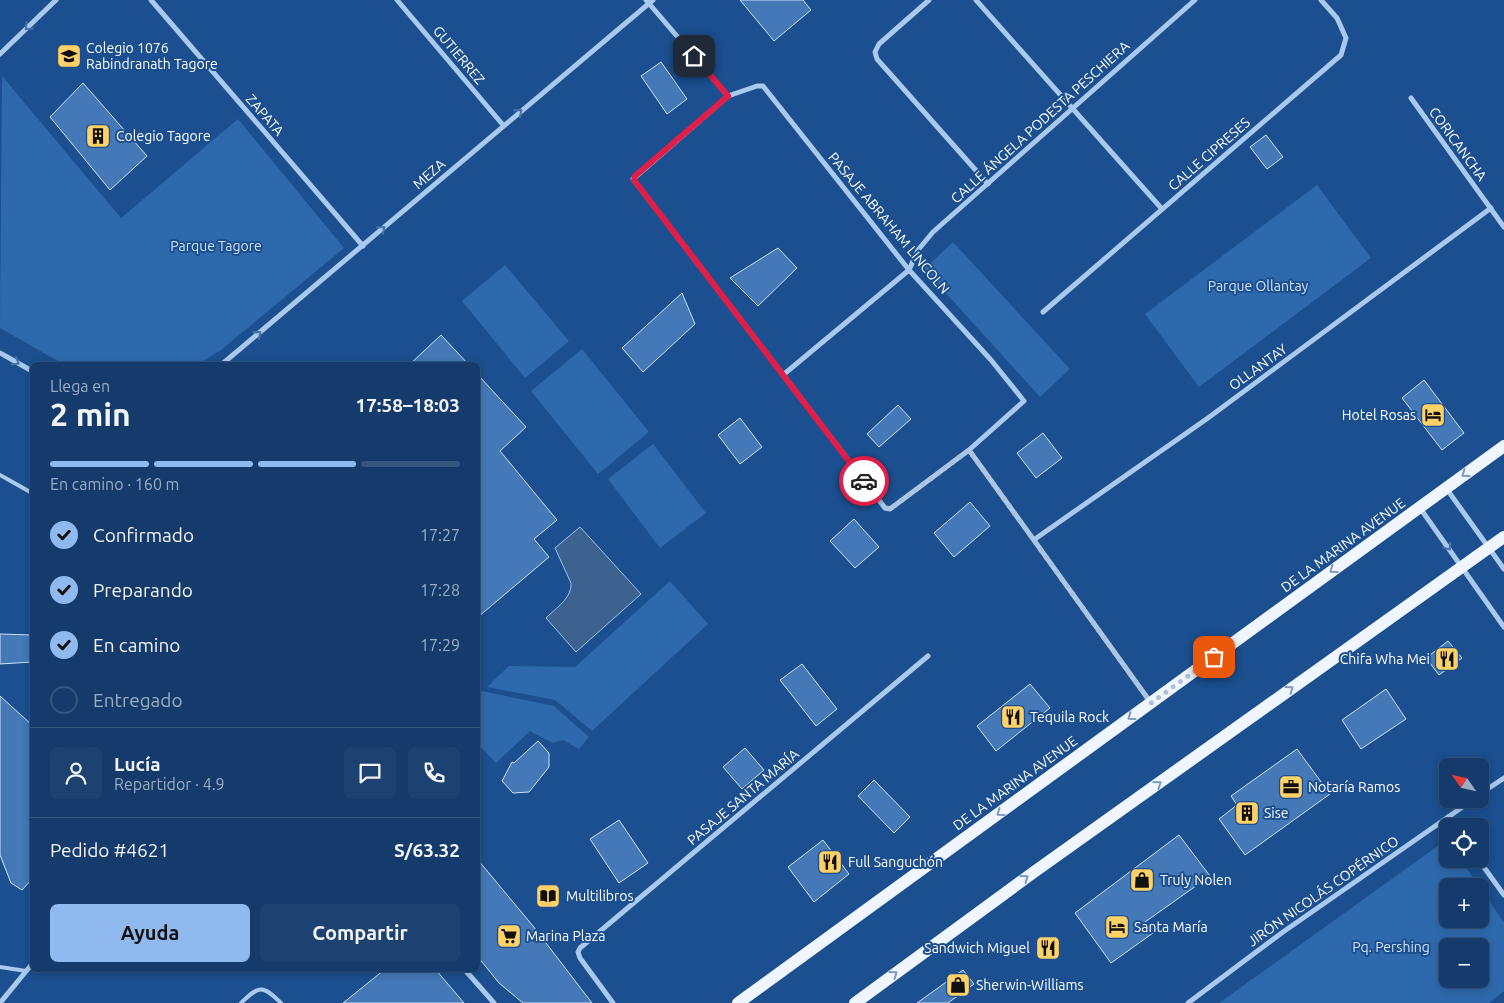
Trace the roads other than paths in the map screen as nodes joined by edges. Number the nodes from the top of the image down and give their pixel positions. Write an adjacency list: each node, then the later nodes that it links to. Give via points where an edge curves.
1 (56, 0): 9 (street, one-way to 9)
2 (151, 0): 18 (street, ZAPATA)
3 (397, 0): 13 (street, GUTIERREZ)
4 (929, 0): 14 (street, via 874,52 877,60)
5 (976, 0): 12 (street)
6 (1195, 0): 12 (street, CALLE ÁNGELA PODESTA PESCHIERA)
7 (1321, 0): 16 (street, CALLE CIPRESES, via 1337,18 1346,38 1341,55)
8 (650, 1): 10 (street); 13 (street, MEZA, one-way to 8)
9 (0, 54)
10 (728, 96): 19 (street, PASAJE ABRAHAM LINCOLN, via 763,86); 24 (street, via 634,178)
11 (1411, 98): 15 (street, CORICANCHA)
12 (1072, 108): 14 (street, CALLE ÁNGELA PODESTA PESCHIERA); 16 (street)
13 (503, 125): 18 (street, MEZA, one-way to 13)
14 (988, 184): 19 (street, CALLE ÁNGELA PODESTA PESCHIERA, via 933,232 918,250)
15 (1491, 208): 17 (street, CORICANCHA); 32 (street, OLLANTAY, via 1208,418)
16 (1162, 210): 20 (street, CALLE CIPRESES)
17 (1504, 227)
18 (363, 246): 22 (street, MEZA, one-way to 18)
19 (909, 270): 24 (street); 26 (street, PASAJE ABRAHAM LINCOLN, via 1024,401)
20 (1043, 312)
21 (0, 353): 23 (street, one-way to 23)
22 (225, 362)
23 (30, 370)
24 (783, 375): 26 (street, via 885,508 890,509)
25 (1504, 446): 28 (main road, DE LA MARINA AVENUE, one-way to 28)
26 (969, 450): 32 (street)
27 (0, 475): 29 (lane)
28 (1446, 488): 30 (main road, DE LA MARINA AVENUE); 33 (street)
29 (30, 492)
30 (1419, 508): 34 (street, one-way to 34); 38 (main road, DE LA MARINA AVENUE, one-way to 38)
31 (1504, 537): 33 (main road)
32 (1035, 539): 38 (street)
33 (1489, 548): 34 (main road); 35 (street)
34 (1462, 566): 36 (street); 55 (main road, one-way to 34)
35 (1504, 569)
36 (1504, 627)
37 (928, 656): 53 (street, PASAJE SANTA MARÍA, via 580,948 580,958)
38 (1151, 703): 54 (main road, DE LA MARINA AVENUE, one-way to 54)
39 (1504, 778): 40 (street)
40 (1489, 788)
41 (1461, 808): 42 (street, JIRÓN NICOLÁS COPÉRNICO)
42 (1448, 817): 56 (street, JIRÓN NICOLÁS COPÉRNICO, via 1282,932)
43 (1484, 868): 44 (street)
44 (1504, 895)
45 (30, 966): 47 (street)
46 (0, 968): 47 (lane)
47 (26, 971): 49 (street)
48 (467, 972): 52 (street)
49 (0, 1002)
50 (241, 1003): 51 (lane, via 259,988 268,990)
51 (281, 1003)
52 (494, 1003)
53 (613, 1003)
54 (738, 1003)
55 (855, 1003)
56 (1188, 1003)

